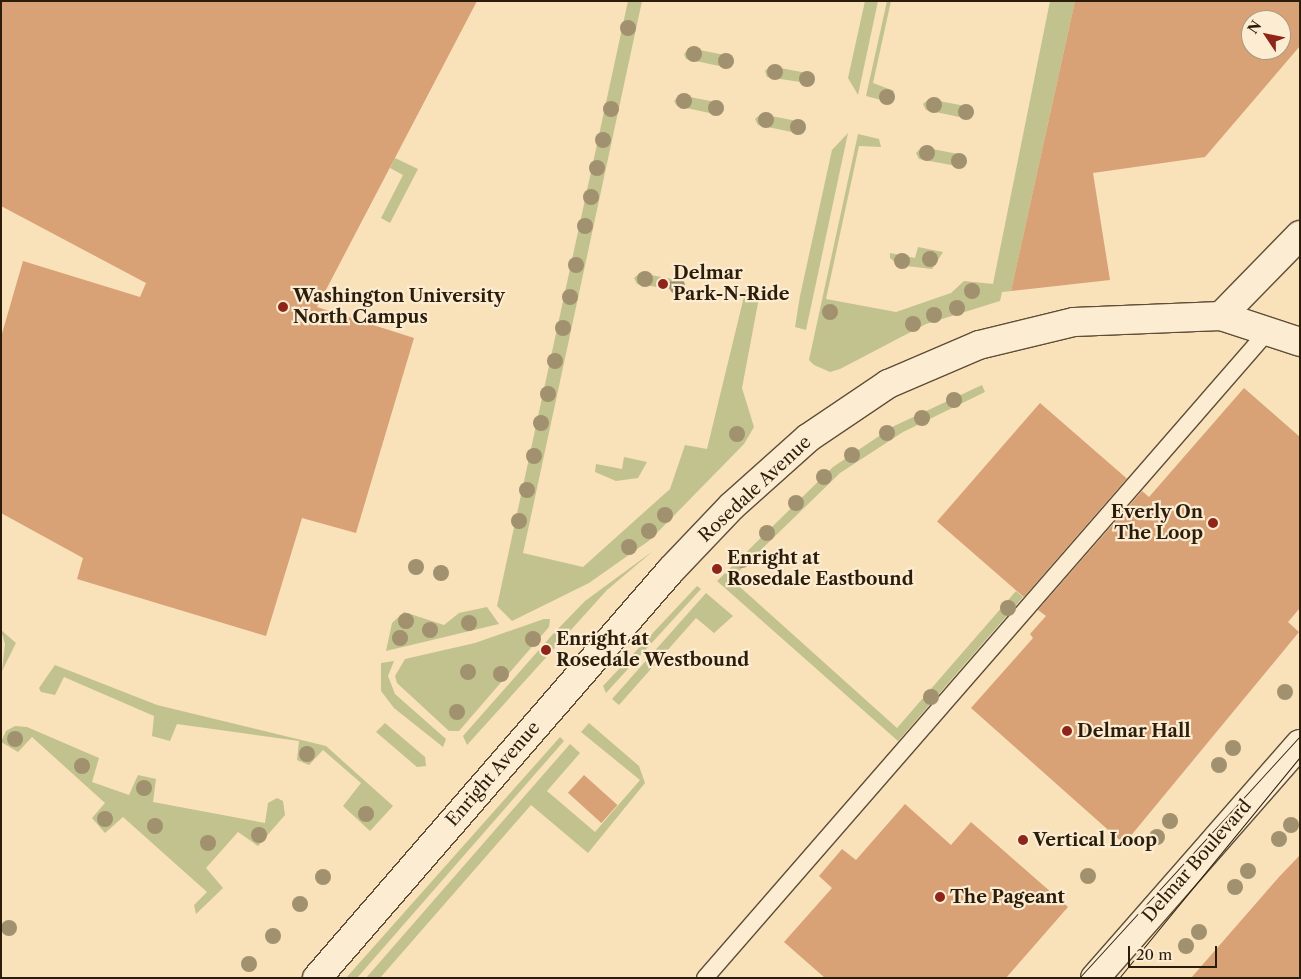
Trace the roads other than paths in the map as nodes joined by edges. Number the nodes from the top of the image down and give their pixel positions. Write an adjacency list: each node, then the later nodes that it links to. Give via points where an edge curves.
1 (1300, 235): 2 (street)
2 (1221, 316): 3 (street, Rosedale Avenue); 5 (street, Rosedale Avenue, via 1074,322 979,345 933,363 888,384 808,438 732,506)
3 (1268, 331): 4 (street, Rosedale Avenue); 8 (lane)
4 (1300, 342)
5 (671, 570): 7 (street, Enright Avenue)
6 (1300, 744): 9 (street, Delmar Boulevard)
7 (317, 978)
8 (705, 978)
9 (1095, 978)

